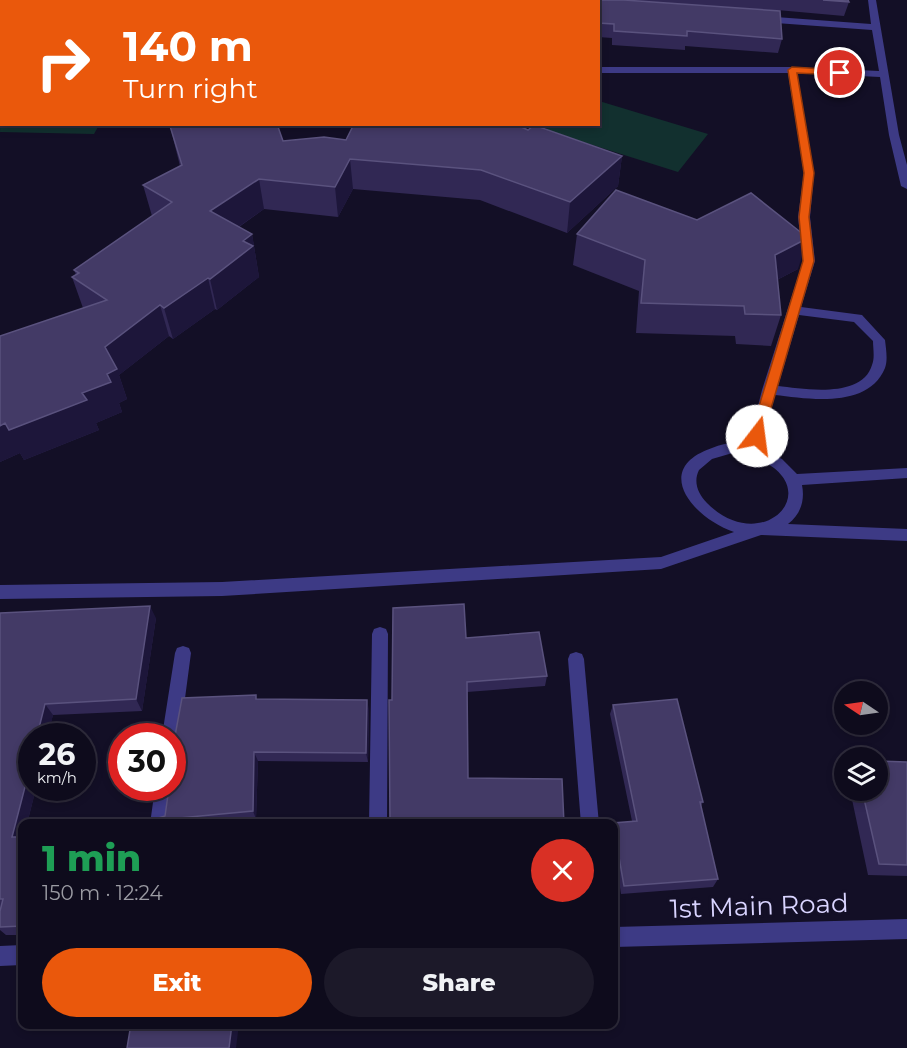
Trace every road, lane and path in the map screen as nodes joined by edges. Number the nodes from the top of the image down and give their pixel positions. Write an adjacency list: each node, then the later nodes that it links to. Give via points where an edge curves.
1 (872, 0): 3 (street)
2 (749, 18): 3 (street)
3 (876, 27): 6 (street)
4 (600, 70): 5 (street)
5 (792, 70): 6 (street); 8 (street, via 809,173 804,217 809,261)
6 (884, 74): 7 (street)
7 (907, 186)
8 (794, 311): 9 (street); 9 (street, via 858,318 879,340 879,367 864,384 837,395)
9 (769, 390): 10 (street)
10 (754, 450): 12 (street, via 784,467); 13 (street, via 736,447 705,455 694,464 689,476 690,490 710,516 726,524)
11 (907, 473): 12 (street)
12 (792, 480): 13 (street, via 796,499 788,516)
13 (761, 529): 14 (street); 15 (street, via 649,564 222,589)
14 (907, 536)
15 (0, 592)
16 (380, 634): 22 (street)
17 (183, 653): 19 (street)
18 (576, 659): 23 (street)
19 (173, 723)
20 (162, 801): 21 (street)
21 (160, 819)
22 (378, 819)
23 (590, 819)
24 (907, 929): 25 (street, 1st Main Road)
25 (618, 937)
26 (18, 955): 27 (street)
27 (0, 956)

